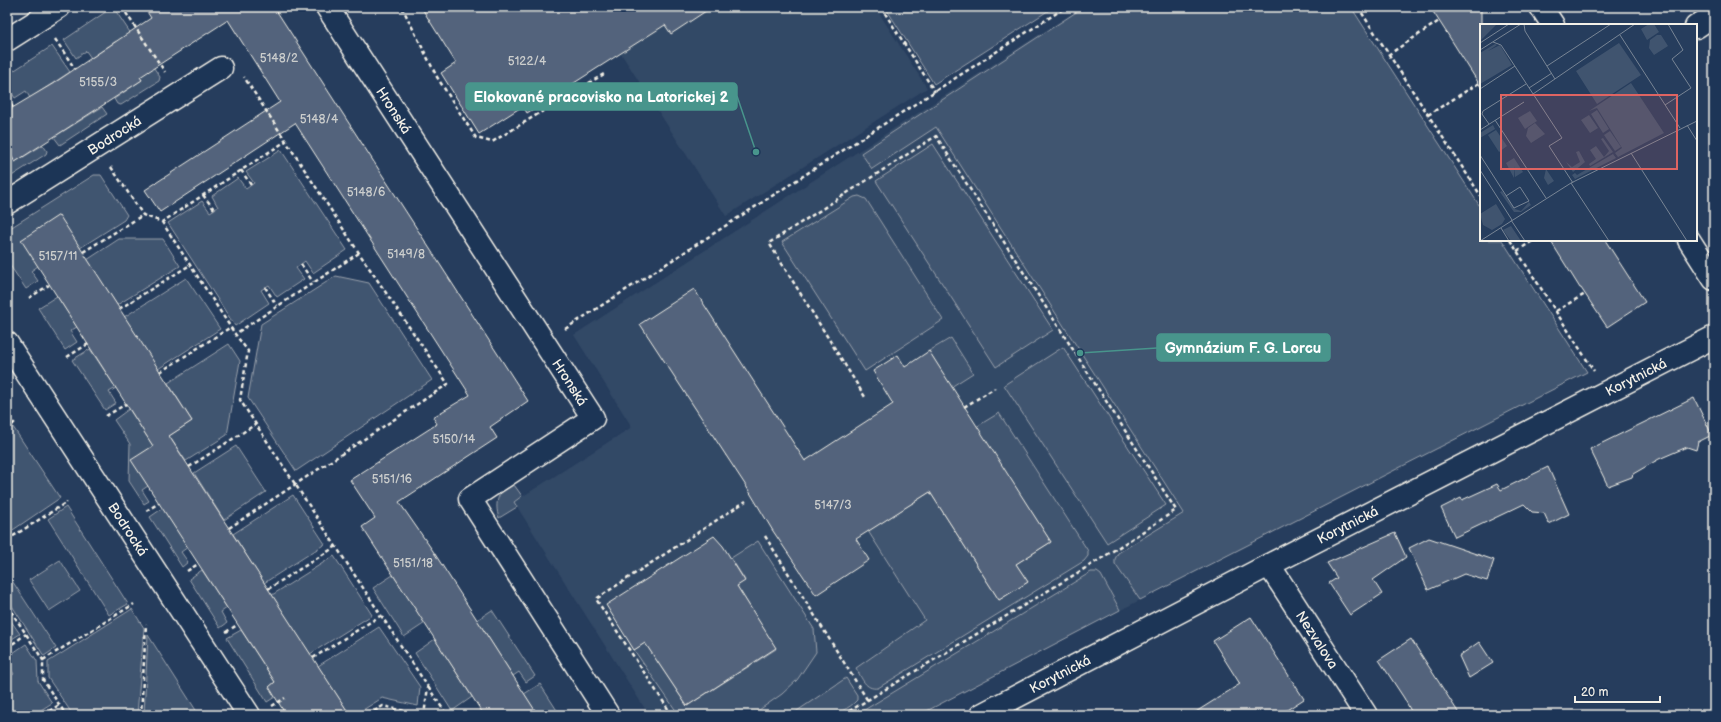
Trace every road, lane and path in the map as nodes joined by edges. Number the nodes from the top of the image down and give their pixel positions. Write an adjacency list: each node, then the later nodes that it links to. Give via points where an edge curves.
1 (59, 7): 14 (street)
2 (122, 7): 18 (path)
3 (327, 7): 107 (street, Hronská, via 593,418 470,499)
4 (881, 7): 22 (path)
5 (1066, 7): 22 (path)
6 (1358, 7): 15 (path)
7 (1541, 7): 11 (street)
8 (404, 8): 19 (path, via 437,77 476,138 492,142)
9 (1714, 15): 12 (street)
10 (1439, 21): 15 (path)
11 (1552, 24)
12 (1697, 26)
13 (53, 36): 17 (path)
14 (7, 40)
15 (1388, 55): 25 (path)
16 (221, 68): 32 (street, Bodrocká)
17 (75, 69)
18 (166, 72)
19 (604, 74)
20 (242, 75): 26 (path)
21 (1479, 83): 25 (path)
22 (935, 92): 56 (path)
23 (7, 98): 24 (path)
24 (13, 108)
25 (1428, 115): 30 (path)
26 (286, 141): 28 (path); 43 (path)
27 (108, 162): 34 (path)
28 (241, 170): 29 (path); 31 (path)
29 (251, 185)
30 (1479, 190)
31 (204, 195): 33 (path); 35 (path)
32 (7, 203)
33 (214, 209)
34 (143, 216): 35 (path); 42 (path)
35 (162, 222): 45 (path)
36 (9, 225): 37 (path)
37 (7, 240)
38 (1511, 241): 41 (path)
39 (1532, 241): 41 (path)
40 (1691, 241): 46 (street)
41 (1517, 251): 54 (path)
42 (82, 252)
43 (359, 253): 47 (path); 73 (path, via 448,384)
44 (301, 264): 47 (path)
45 (190, 265): 53 (path); 55 (path)
46 (1714, 279)
47 (313, 282): 52 (path)
48 (49, 285): 51 (path)
49 (265, 288): 52 (path)
50 (1585, 294): 54 (path)
51 (29, 298)
52 (277, 306): 57 (path)
53 (119, 309)
54 (1556, 312): 63 (path)
55 (231, 326): 57 (path); 62 (path)
56 (568, 326)
57 (235, 334): 70 (path, via 248,352 240,400)
58 (1714, 337): 83 (street, Korytnická)
59 (7, 343): 100 (street, Bodrocká)
60 (88, 344): 61 (path)
61 (67, 357)
62 (160, 372)
63 (1595, 372)
64 (995, 388): 67 (path)
65 (865, 397): 98 (path, via 769,243 936,136 1176,510)
66 (126, 404): 68 (path)
67 (964, 408)
68 (106, 416)
69 (15, 422): 71 (path)
70 (256, 424): 72 (path); 73 (path)
71 (7, 430)
72 (189, 467)
73 (296, 485): 78 (path); 81 (path)
74 (746, 501): 108 (path, via 596,598)
75 (67, 502): 80 (path)
76 (159, 502): 77 (path)
77 (142, 513)
78 (229, 528)
79 (765, 536): 98 (path)
80 (7, 540)
81 (336, 547): 85 (path); 88 (path)
82 (198, 564): 84 (path)
83 (1269, 565): 110 (street, Korytnická); 111 (street, Nezvalova)
84 (181, 574)
85 (268, 589)
86 (134, 604): 95 (path)
87 (7, 605): 91 (path)
88 (380, 616): 94 (path); 96 (path)
89 (146, 624): 103 (path)
90 (238, 625): 92 (path)
91 (26, 634): 93 (path); 95 (path)
92 (220, 636)
93 (7, 648)
94 (313, 658)
95 (43, 660): 99 (path, via 43,680)
96 (428, 687): 105 (path); 106 (path)
97 (285, 698): 100 (path)
98 (868, 701): 109 (path)
99 (59, 705): 101 (path); 102 (path)
100 (258, 712)
101 (43, 715)
102 (66, 715)
103 (141, 715)
104 (368, 715): 105 (path, via 383,706)
105 (423, 715)
106 (447, 715)
107 (608, 715)
108 (672, 715)
109 (843, 715)
110 (981, 715)
111 (1366, 715)

